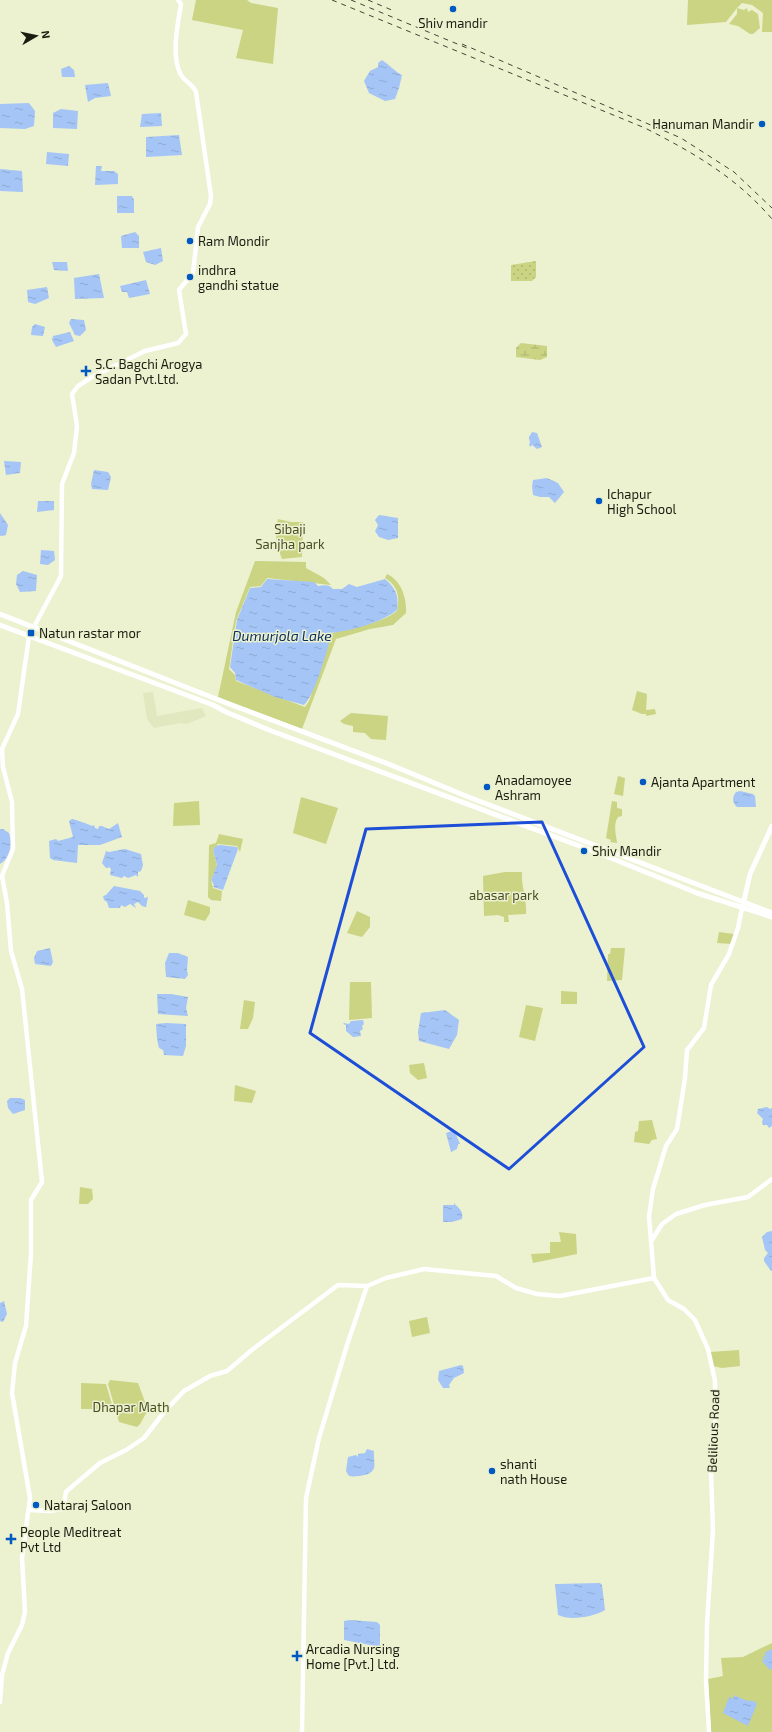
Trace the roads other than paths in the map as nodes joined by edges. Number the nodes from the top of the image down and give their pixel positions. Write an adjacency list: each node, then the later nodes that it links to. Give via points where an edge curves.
1 (178, 0): 4 (main road, via 181,4 176,44 178,65 180,73 192,84 196,92 211,196 210,204 198,227 193,273 179,290 186,334 178,343 135,356 92,377 72,394 77,426 74,453 62,484 61,576)
2 (0, 614): 4 (main road)
3 (0, 625): 5 (main road)
4 (34, 627): 5 (main road); 7 (main road)
5 (29, 636): 8 (main road, via 213,705 269,730); 16 (main road, via 18,714 2,749 3,767 12,802 13,849 2,876 11,951 22,989 42,1182 31,1200 31,1253 26,1326 15,1363 12,1393)
6 (772, 826): 9 (main road, via 750,874)
7 (563, 832): 8 (main road); 9 (main road)
8 (560, 839): 9 (main road, via 697,893)
9 (743, 905): 10 (main road); 11 (main road); 13 (main road, Belilious Road, via 729,954 711,985 704,1028 687,1050 677,1129 666,1146 651,1201 649,1216)
10 (772, 912)
11 (772, 917)
12 (772, 1179): 13 (main road, via 748,1197 705,1205 676,1214 662,1224)
13 (652, 1240): 14 (main road, Belilious Road)
14 (654, 1278): 15 (main road, via 560,1296 537,1294 516,1288 496,1276 424,1269 386,1278); 19 (main road, Belilious Road, via 668,1300 684,1309 695,1320 708,1349 715,1381 715,1442 711,1472 713,1530 706,1681)
15 (368, 1286): 16 (main road, via 342,1284 335,1287 227,1370 210,1376 184,1391 144,1438 100,1463 68,1490 63,1509); 18 (main road, via 319,1438 306,1498)
16 (30, 1510): 17 (main road, via 22,1558 25,1612 22,1625 8,1653 2,1675)
17 (0, 1702)
18 (302, 1732)
19 (709, 1732)

